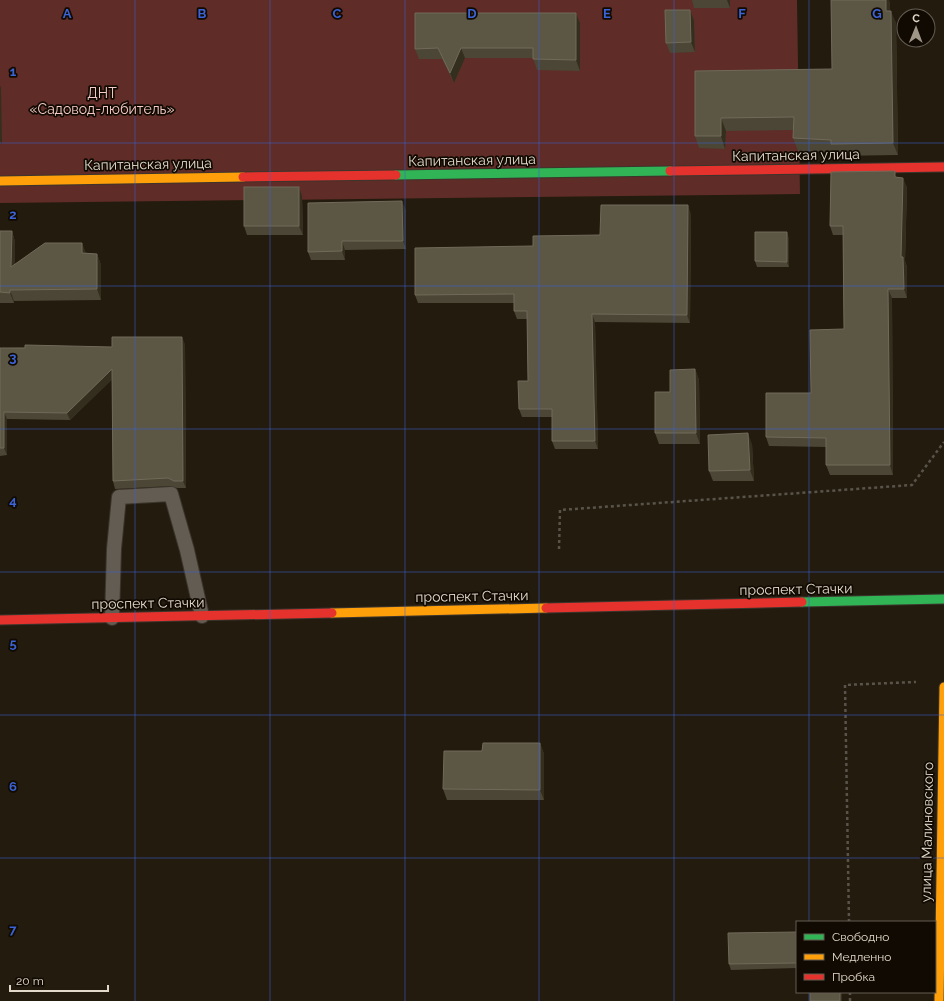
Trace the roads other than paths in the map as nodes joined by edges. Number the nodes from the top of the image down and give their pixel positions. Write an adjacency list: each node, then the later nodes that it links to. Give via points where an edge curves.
1 (944, 167): 2 (main road, Капитанская улица)
2 (0, 181)
3 (944, 599): 4 (main road, проспект Стачки)
4 (202, 616): 5 (main road, проспект Стачки); 5 (lane, via 171,494 119,497)
5 (112, 618): 6 (main road, проспект Стачки)
6 (0, 620)
7 (944, 687): 8 (main road, улица Малиновского)
8 (939, 1001)

